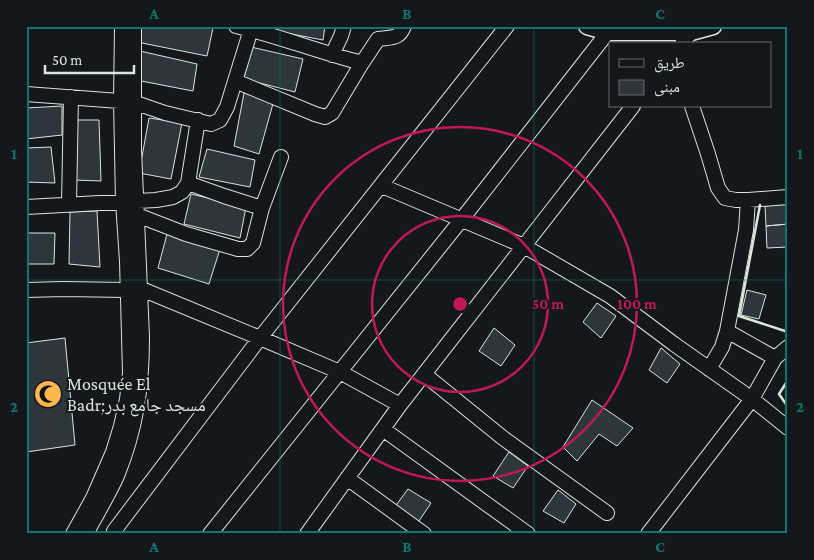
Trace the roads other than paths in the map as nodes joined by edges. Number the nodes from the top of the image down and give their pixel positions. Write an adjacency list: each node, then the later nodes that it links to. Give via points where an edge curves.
1 (122, 26): 17 (street)
2 (134, 26): 17 (street)
3 (236, 26): 9 (street)
4 (344, 26): 12 (street)
5 (404, 26): 13 (street, via 394,38 378,39)
6 (507, 26): 23 (street)
7 (587, 26): 10 (main road)
8 (713, 26): 11 (main road)
9 (251, 28): 12 (street); 14 (street)
10 (608, 32): 11 (main road); 31 (street)
11 (686, 38)
12 (332, 55): 13 (street)
13 (362, 63): 14 (street, via 332,114 325,117)
14 (235, 81): 20 (street, via 220,120 211,124)
15 (26, 94): 16 (street)
16 (71, 97): 17 (street); 27 (street)
17 (127, 101): 20 (street); 26 (street)
18 (631, 108): 32 (street)
19 (693, 108): 25 (street, via 718,188 725,198)
20 (198, 120): 22 (street)
21 (281, 157): 29 (street)
22 (188, 183): 26 (street, via 173,197); 29 (street)
23 (382, 186): 31 (street); 37 (street)
24 (788, 197): 25 (street)
25 (748, 200): 36 (street, via 746,230)
26 (129, 201): 27 (street); 30 (street); 33 (street)
27 (69, 204): 28 (street)
28 (26, 207)
29 (262, 208): 30 (street, via 253,243 248,249 186,234)
30 (137, 215): 33 (street)
31 (462, 219): 32 (street); 41 (street)
32 (524, 246): 40 (street, via 610,296); 42 (street)
33 (133, 261): 34 (street)
34 (133, 289): 35 (street); 37 (street); 50 (street, via 130,372 122,426 103,477); 51 (street, via 142,366 140,395 116,478)
35 (26, 290)
36 (727, 332): 39 (street); 40 (street)
37 (260, 338): 41 (street); 52 (street)
38 (788, 347): 39 (street)
39 (775, 358): 43 (street)
40 (709, 369): 43 (street)
41 (340, 372): 44 (street); 53 (street)
42 (424, 374): 44 (street); 48 (street, via 503,438)
43 (752, 399): 45 (street); 56 (street)
44 (400, 405): 46 (street)
45 (788, 428)
46 (383, 429): 47 (street); 55 (street)
47 (347, 478): 49 (street); 54 (street)
48 (607, 513)
49 (308, 533)
50 (74, 534)
51 (86, 534)
52 (114, 534)
53 (210, 534)
54 (424, 534)
55 (528, 534)
56 (648, 534)

